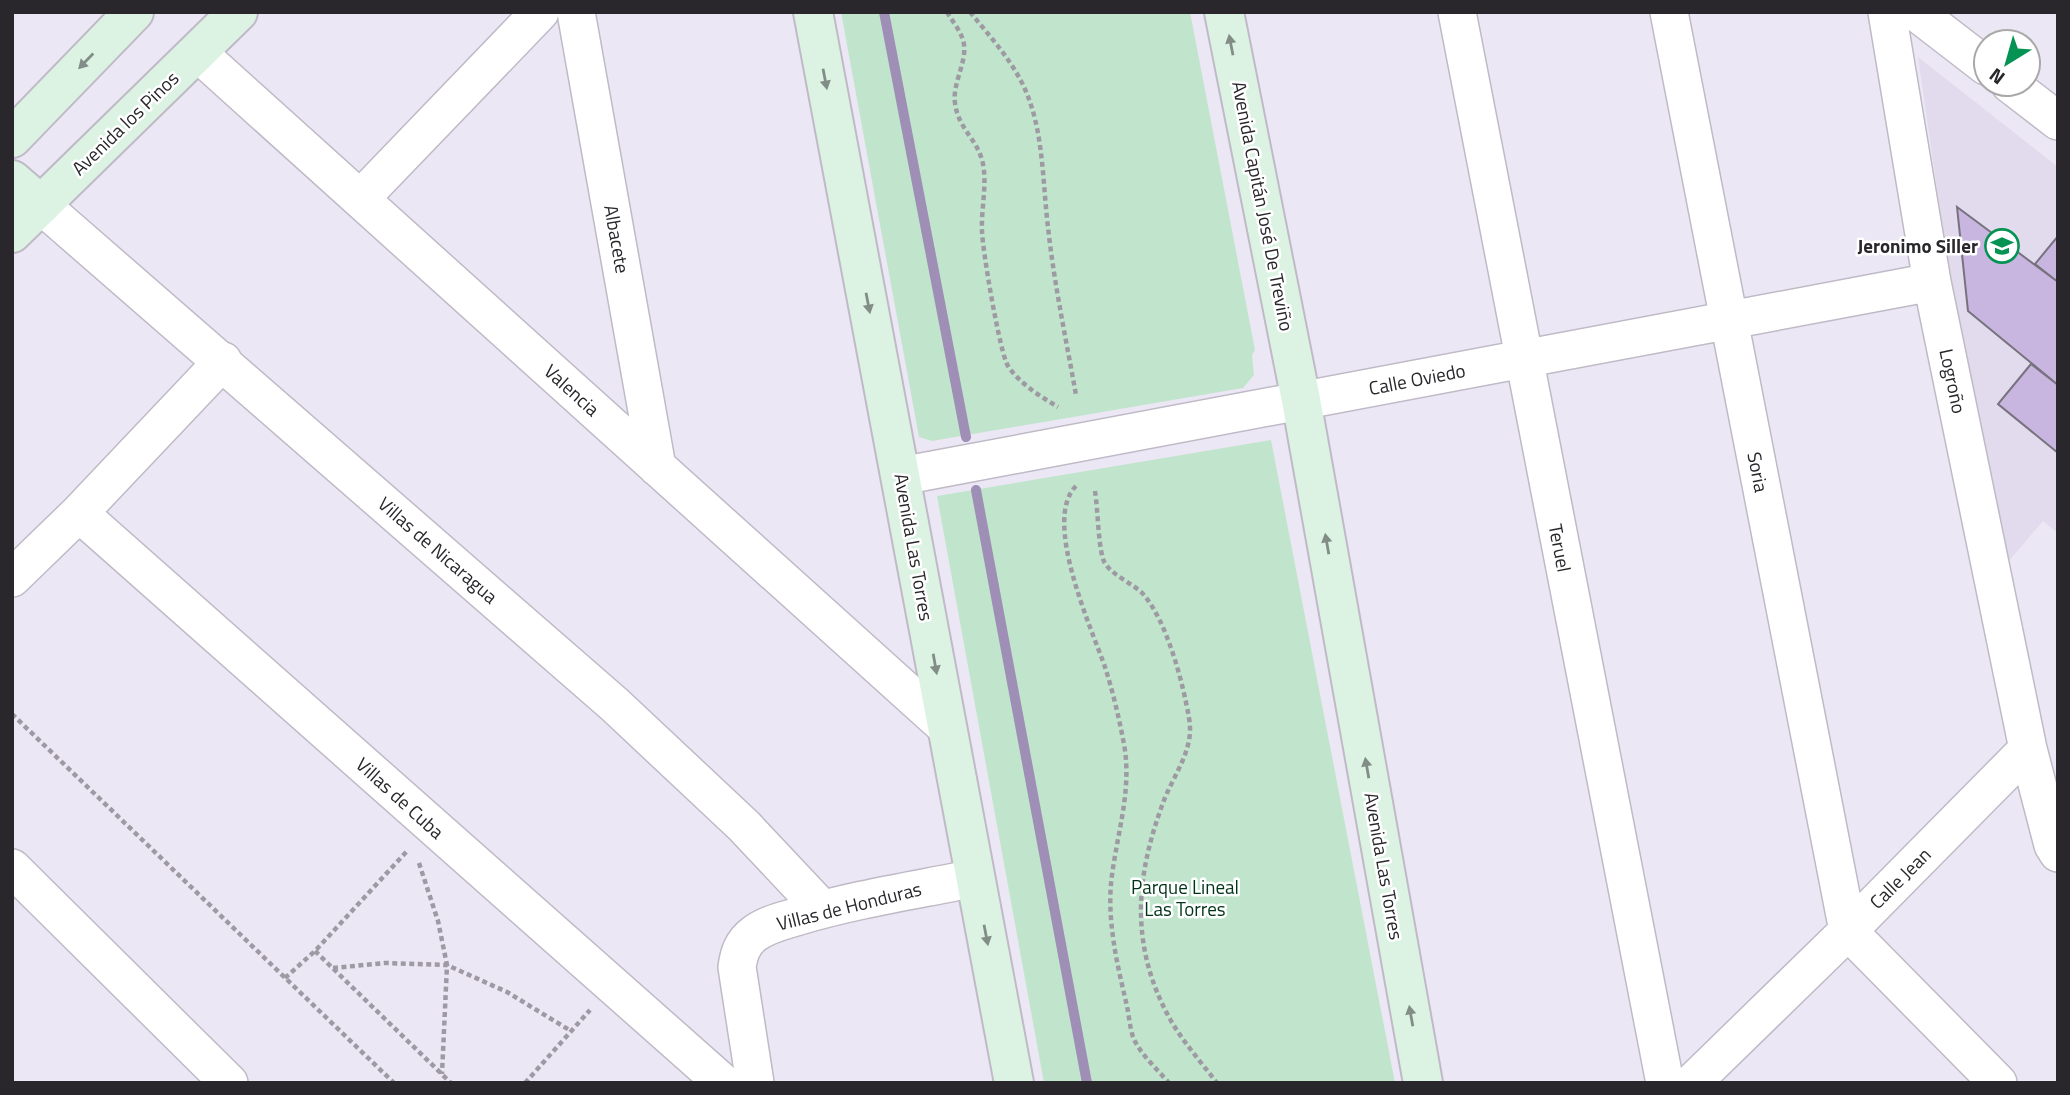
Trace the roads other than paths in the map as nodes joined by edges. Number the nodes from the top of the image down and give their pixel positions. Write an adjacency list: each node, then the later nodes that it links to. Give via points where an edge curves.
1 (134, 12): 15 (street, one-way to 15)
2 (238, 12): 11 (street, Avenida los Pinos)
3 (540, 12): 17 (street)
4 (576, 12): 25 (street, Albacete)
5 (813, 12): 26 (street, Avenida Las Torres, one-way to 26)
6 (1224, 12): 24 (street, Avenida Capitán José De Treviño, one-way to 6)
7 (1457, 12): 22 (street, Teruel)
8 (1669, 12): 21 (street, Soria)
9 (1887, 12): 20 (street, Logroño)
10 (1916, 12): 12 (street)
11 (198, 53): 17 (street, Valencia); 18 (street, Avenida los Pinos)
12 (1972, 55)
13 (2028, 98): 14 (street)
14 (2058, 121)
15 (12, 138)
16 (12, 180): 18 (street)
17 (360, 198): 25 (street, Valencia)
18 (41, 205): 19 (street, Avenida los Pinos); 23 (street, Villas de Nicaragua)
19 (12, 233)
20 (1932, 282): 21 (street, Calle Oviedo); 30 (street, Logroño)
21 (1728, 320): 22 (street, Calle Oviedo); 35 (street, Soria)
22 (1522, 359): 24 (street, Calle Oviedo); 41 (street, Teruel)
23 (223, 361): 27 (street); 34 (street, Villas de Nicaragua, via 614,704 744,826)
24 (1301, 400): 26 (street, Calle Oviedo); 40 (street, Avenida Las Torres, one-way to 24)
25 (657, 467): 29 (street, Valencia)
26 (901, 476): 29 (street, Avenida Las Torres, one-way to 29)
27 (79, 513): 28 (street); 37 (street, Villas de Cuba, via 422,836 612,985)
28 (12, 578)
29 (946, 727): 33 (street, Avenida Las Torres)
30 (2028, 749): 31 (street); 35 (street, Calle Jean)
31 (2058, 853)
32 (12, 868): 36 (street)
33 (975, 878): 34 (street, Villas de Honduras); 39 (street, Avenida Las Torres, one-way to 39)
34 (822, 909): 38 (street, Villas de Honduras, via 769,925 745,942 738,954)
35 (1848, 931): 42 (street, Calle Jean); 43 (street)
36 (229, 1083)
37 (723, 1083)
38 (755, 1083)
39 (1014, 1083)
40 (1423, 1083)
41 (1665, 1083)
42 (1692, 1083)
43 (1998, 1083)

